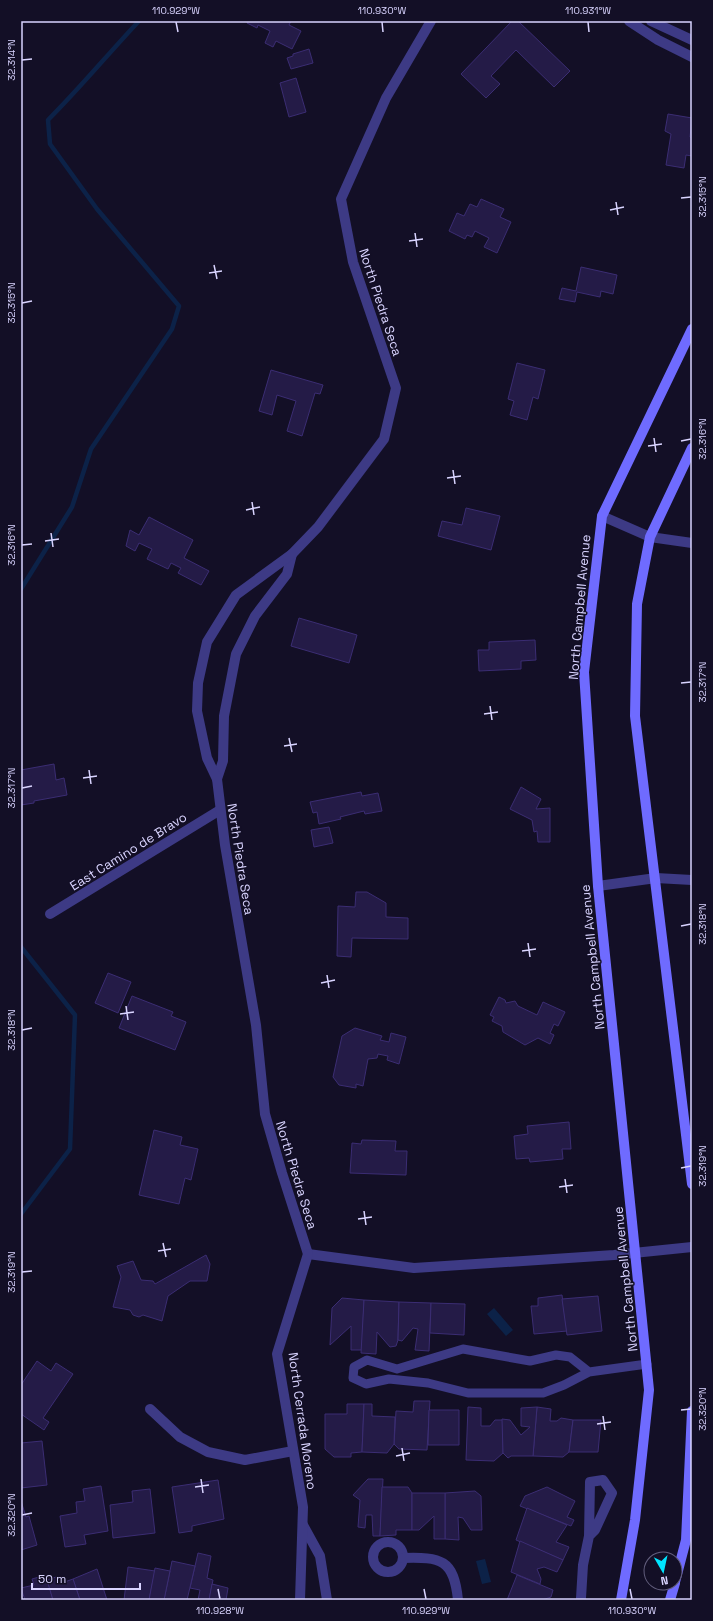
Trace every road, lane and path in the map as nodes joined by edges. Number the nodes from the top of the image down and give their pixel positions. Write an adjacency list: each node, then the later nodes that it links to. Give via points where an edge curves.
1 (431, 21): 11 (street, North Piedra Seca, via 386,98 341,199 353,262 396,388 384,439 318,527)
2 (629, 21): 5 (street, via 658,40)
3 (651, 21): 4 (street)
4 (692, 40)
5 (692, 57)
6 (692, 329): 8 (main road, North Campbell Avenue)
7 (692, 448): 9 (main road)
8 (602, 516): 9 (street); 16 (main road, North Campbell Avenue, via 584,672)
9 (650, 536): 10 (street); 14 (main road, via 637,604 635,716)
10 (692, 543)
11 (292, 554): 12 (street, North Piedra Seca, via 287,574 255,616 236,654 224,716 223,761); 12 (street, North Piedra Seca, via 236,595 207,642 198,683 197,711 207,758)
12 (217, 779): 13 (street, North Piedra Seca)
13 (220, 810): 17 (street, East Camino de Bravo); 21 (street, North Piedra Seca, via 256,1025 264,1114)
14 (656, 878): 15 (street); 16 (street); 18 (main road)
15 (692, 880)
16 (598, 886): 20 (main road, North Campbell Avenue)
17 (50, 914)
18 (692, 1184)
19 (692, 1247): 20 (street)
20 (635, 1253): 21 (street, via 414,1268); 22 (main road, North Campbell Avenue)
21 (308, 1254): 27 (street, North Cerrada Moreno, via 277,1354)
22 (647, 1364): 23 (lane); 37 (main road, North Campbell Avenue, via 650,1390 635,1520)
23 (589, 1372): 23 (lane, via 570,1357 556,1355 530,1361 463,1349 397,1370 367,1360 354,1367 353,1378 366,1384 389,1379 428,1383 468,1393 543,1393)
24 (150, 1409): 27 (street, via 180,1437 208,1452 245,1460)
25 (692, 1412): 26 (main road)
26 (691, 1442): 30 (main road)
27 (293, 1451): 28 (street, North Cerrada Moreno, via 303,1507)
28 (303, 1525): 34 (street, North Cerrada Moreno); 35 (street, North Cerrada Moreno, via 320,1556)
29 (589, 1536): 29 (street, via 596,1530 612,1493 603,1480 590,1482); 33 (street, via 583,1565)
30 (689, 1540): 32 (main road)
31 (403, 1558): 36 (street, via 434,1558 444,1563 456,1581)
32 (683, 1558)
33 (582, 1599)
34 (300, 1600)
35 (327, 1600)
36 (458, 1600)
37 (620, 1600)

